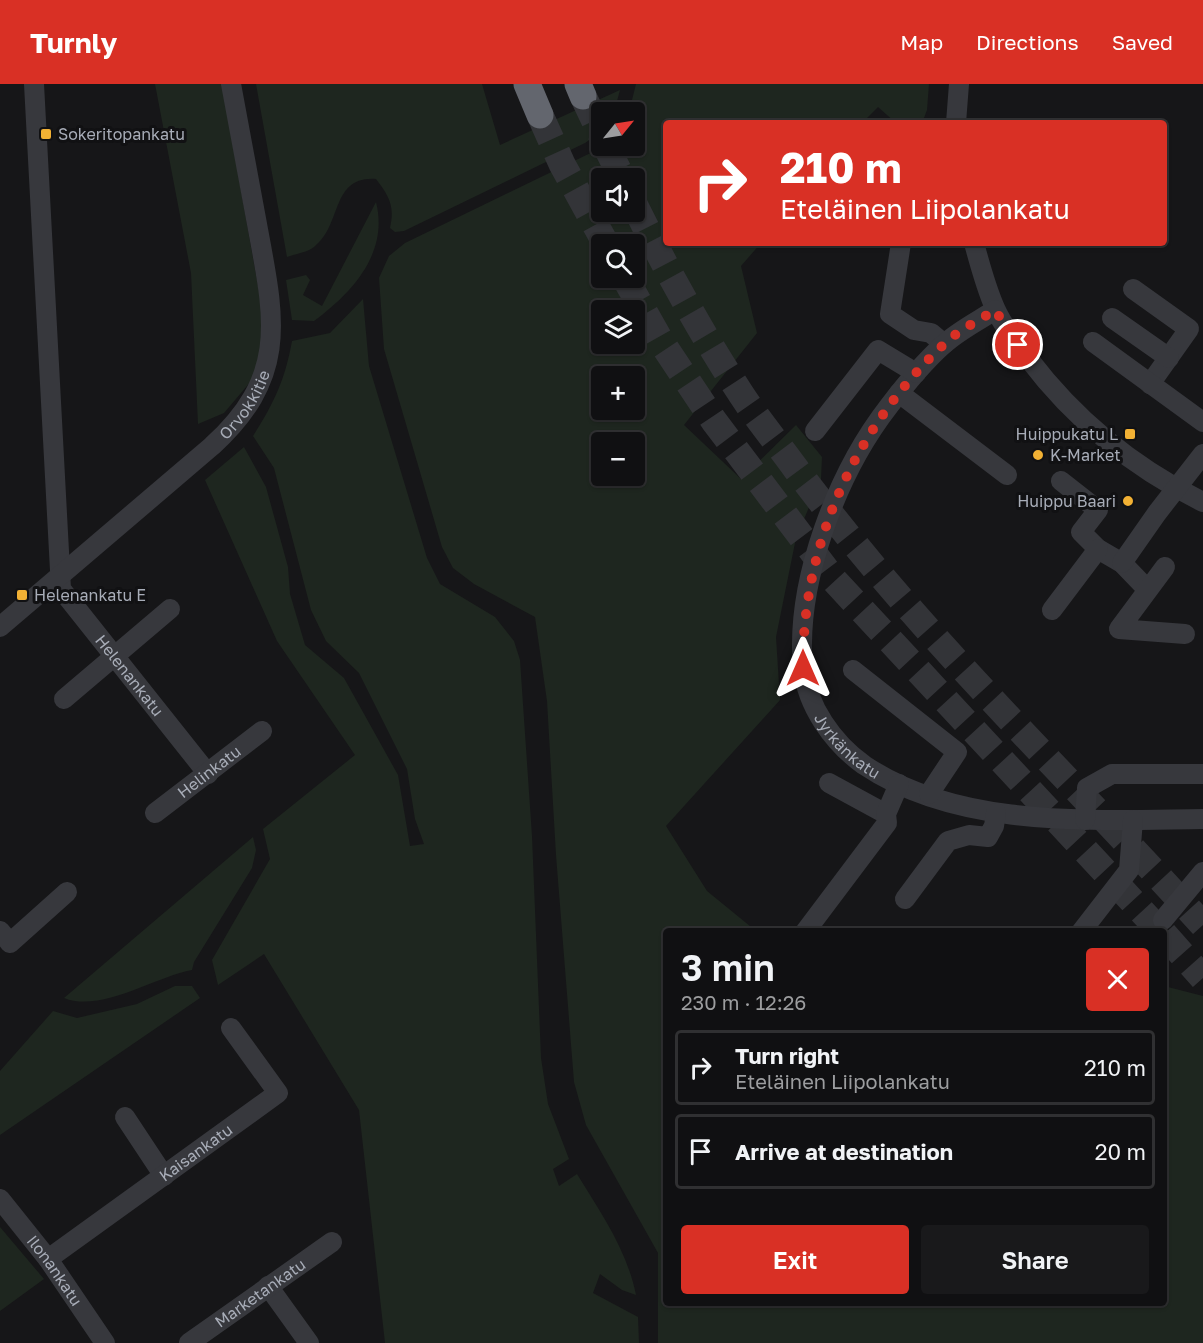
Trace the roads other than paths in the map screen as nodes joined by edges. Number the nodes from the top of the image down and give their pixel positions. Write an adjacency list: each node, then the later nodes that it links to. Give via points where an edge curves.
1 (34, 84): 28 (street)
2 (231, 84): 28 (street, Orvokkitie, via 272,309 272,335 264,374 245,412 232,428)
3 (527, 84): 5 (highway)
4 (959, 84): 6 (street)
5 (540, 115)
6 (956, 120)
7 (901, 246): 13 (street, via 890,314 914,330 931,333)
8 (975, 246): 10 (street)
9 (1133, 289): 14 (street, via 1189,328)
10 (995, 310): 13 (street, Jyrkänkatu); 23 (street, via 1039,373 1080,417 1114,447)
11 (1112, 318): 14 (street)
12 (1093, 342): 16 (street)
13 (944, 344): 15 (street, Jyrkänkatu)
14 (1169, 358): 16 (street)
15 (916, 373): 17 (street, Jyrkänkatu); 19 (street, via 878,350)
16 (1150, 384): 18 (street)
17 (899, 393): 21 (street); 41 (street, Jyrkänkatu, via 856,454 839,490 815,560 803,632 803,668 822,720 862,763)
18 (1203, 422)
19 (815, 431)
20 (1203, 454): 23 (street)
21 (1007, 475)
22 (1061, 481): 25 (street, via 1098,510 1081,532)
23 (1176, 489): 24 (street); 26 (street)
24 (1203, 502)
25 (1098, 549): 26 (street); 31 (street)
26 (1122, 563): 29 (street)
27 (1165, 567): 29 (street)
28 (61, 574): 32 (street, Orvokkitie); 34 (street, Helenankatu, via 61,589)
29 (1147, 589): 33 (street, via 1119,629)
30 (170, 609): 34 (street)
31 (1052, 610)
32 (0, 627)
33 (1185, 634)
34 (116, 658): 36 (street); 38 (street, Helenankatu)
35 (853, 670): 42 (street, via 957,752)
36 (64, 699)
37 (262, 731): 38 (street, Helinkatu)
38 (208, 774): 43 (street, Helinkatu)
39 (1203, 774): 47 (street, via 1112,774 1087,788)
40 (829, 783): 45 (street)
41 (899, 784): 42 (street, Jyrkänkatu); 45 (street)
42 (929, 794): 44 (street, Jyrkänkatu)
43 (155, 813)
44 (996, 813): 47 (street, Jyrkänkatu); 51 (street, via 988,837 969,835 948,841)
45 (886, 814): 53 (street, via 887,823)
46 (1203, 819): 48 (street, Jyrkänkatu)
47 (1085, 820): 48 (street, Jyrkänkatu)
48 (1133, 820): 54 (street, via 1129,870)
49 (1203, 872): 52 (street)
50 (67, 892): 55 (street, via 10,943)
51 (905, 899)
52 (1163, 920)
53 (808, 928)
54 (1084, 928)
55 (0, 931)
56 (231, 1028): 58 (street, Kaisankatu, via 278,1093)
57 (125, 1117): 58 (street)
58 (164, 1176): 61 (street, Kaisankatu)
59 (0, 1199): 61 (street, Ilonankatu)
60 (332, 1242): 62 (street, Marketankatu)
61 (48, 1259): 63 (street, Ilonankatu)
62 (268, 1286): 64 (street, Marketankatu); 65 (street)
63 (105, 1343)
64 (189, 1343)
65 (309, 1343)

